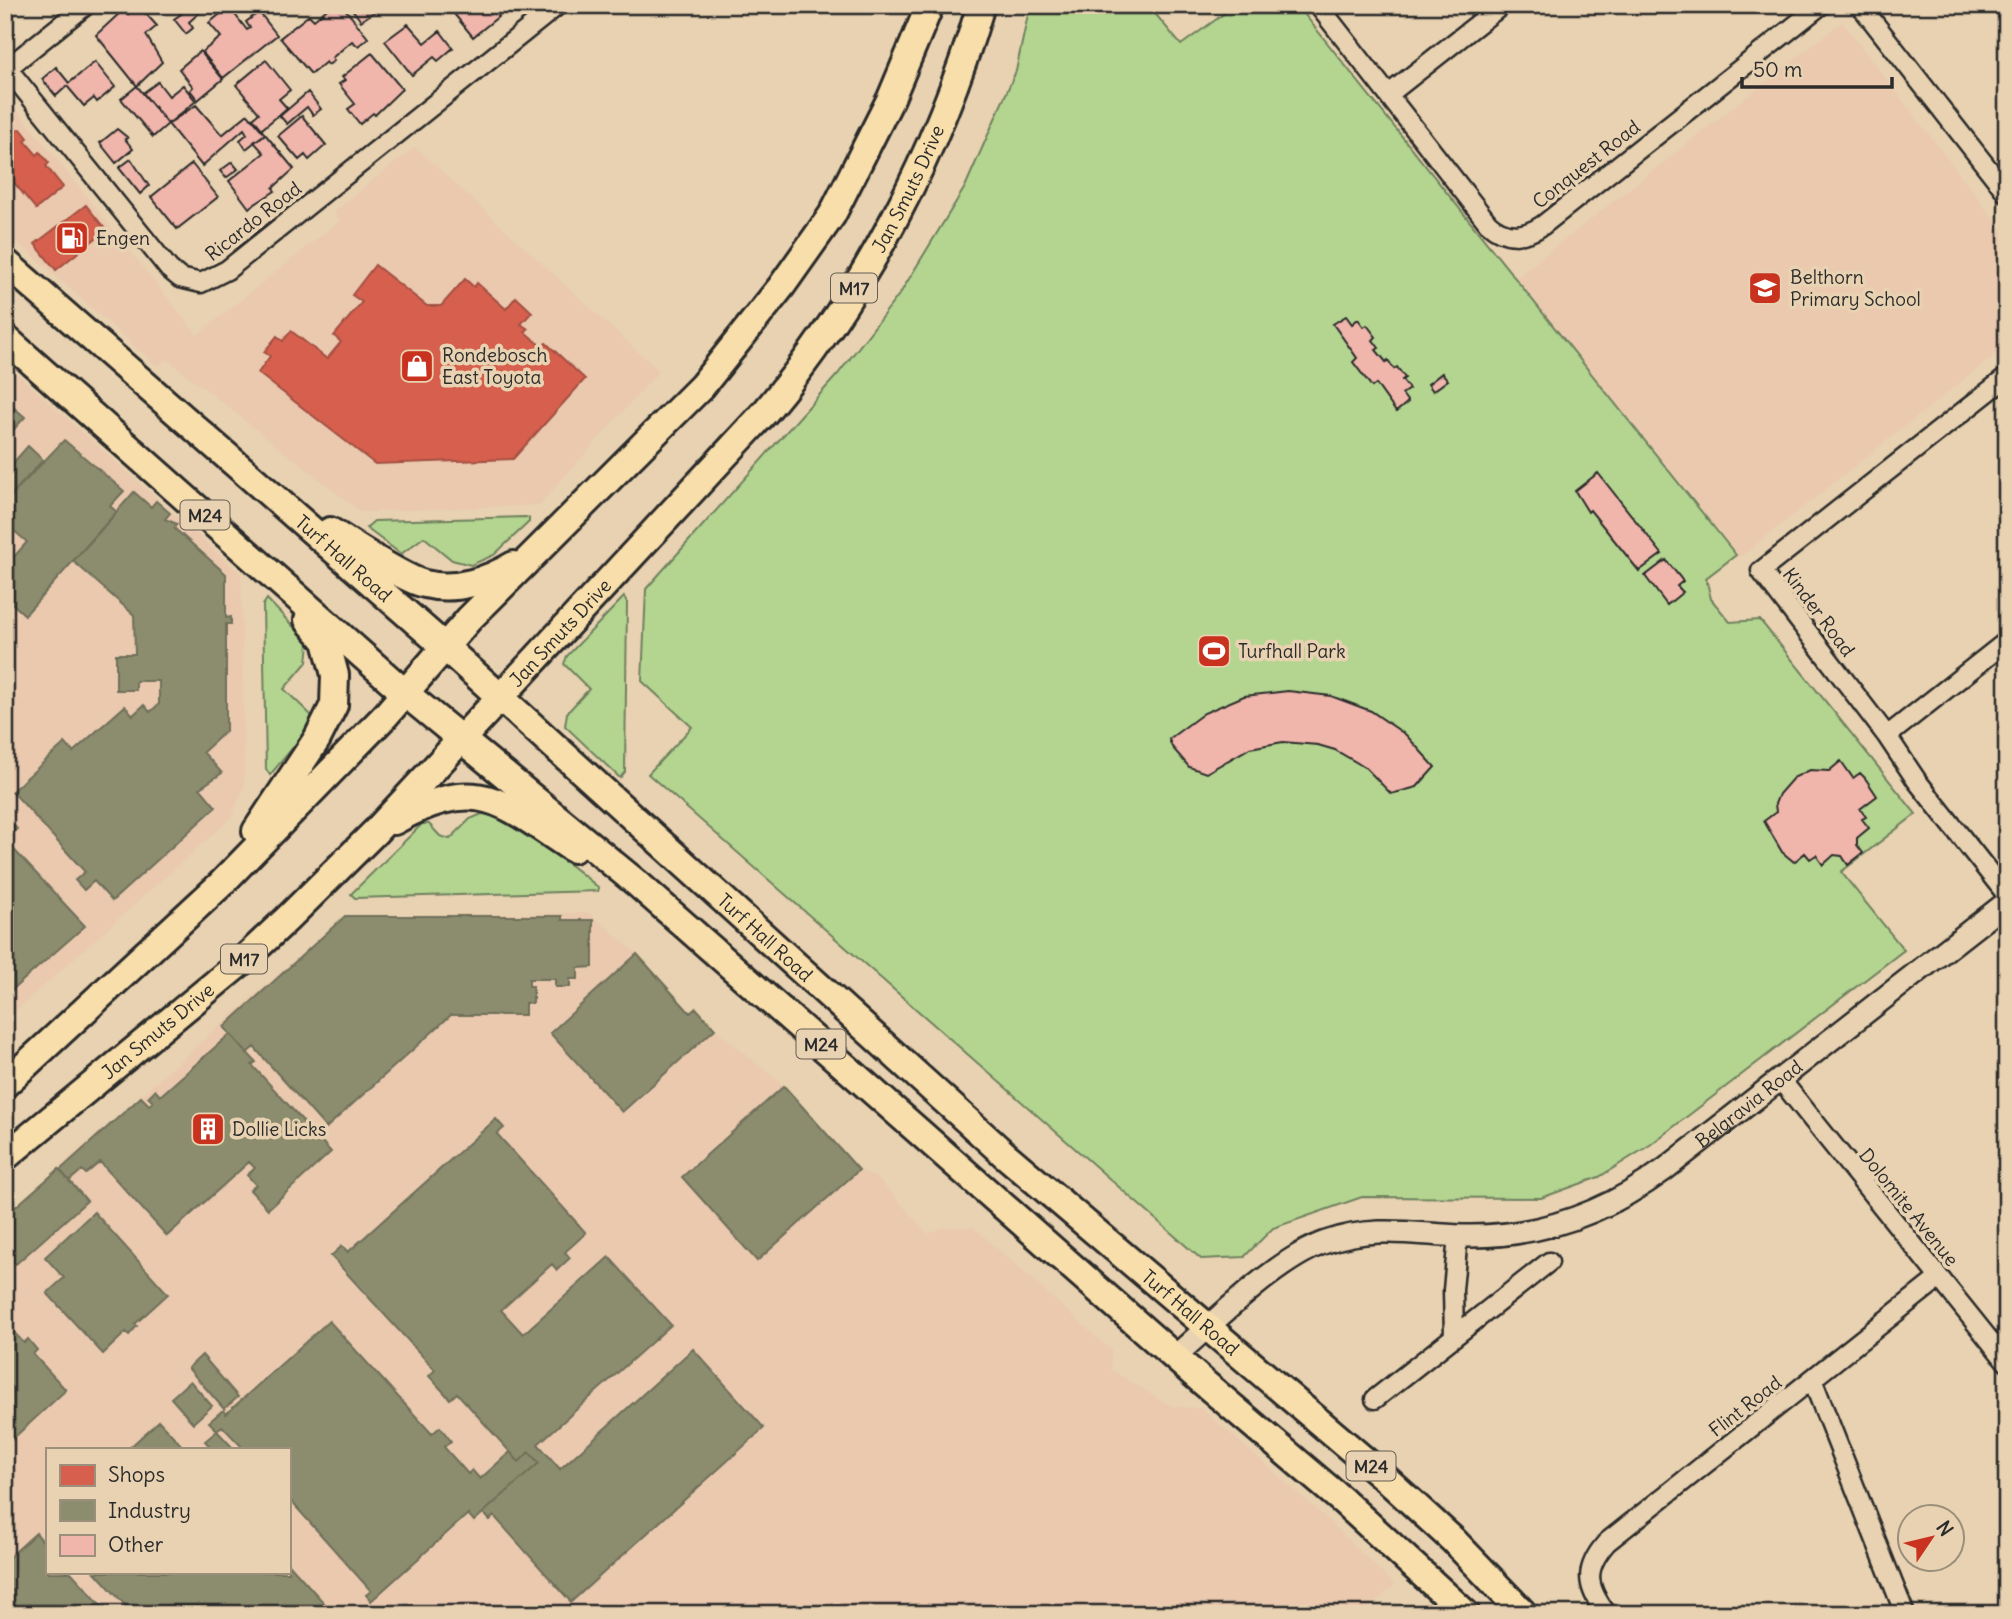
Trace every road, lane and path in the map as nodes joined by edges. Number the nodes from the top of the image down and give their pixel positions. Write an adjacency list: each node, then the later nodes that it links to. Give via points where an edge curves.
1 (86, 5): 9 (street)
2 (558, 5): 9 (street, Ricardo Road, via 227,270 201,282 180,278 169,269)
3 (930, 5): 16 (main road, via 891,98 832,215 781,287 702,386)
4 (981, 5): 21 (main road, Jan Smuts Drive / M17, via 953,88 911,184 874,255 809,356 749,431)
5 (1318, 5): 10 (street, Conquest Road)
6 (1502, 5): 10 (street)
7 (1821, 5): 10 (street, Conquest Road, via 1543,225 1522,236 1504,234 1488,223)
8 (1860, 5): 11 (street)
9 (6, 69)
10 (1389, 94)
11 (2007, 193)
12 (5, 262): 15 (main road, Turf Hall Road / M24)
13 (5, 338): 17 (main road, M24)
14 (2007, 377): 22 (street, Kinder Road, via 1761,571)
15 (274, 498): 16 (main road, via 424,584 458,586 497,576); 19 (main road, Turf Hall Road / M24)
16 (534, 553): 19 (main road)
17 (257, 562): 20 (main road, M24); 25 (main road, via 326,641 335,675 334,705 317,739)
18 (2007, 641): 22 (street)
19 (445, 647): 20 (main road); 21 (main road, Turf Hall Road / M24)
20 (405, 693): 23 (main road, M24); 25 (main road)
21 (500, 697): 23 (main road, Jan Smuts Drive / M17); 35 (main road, Turf Hall Road / M24, via 1004,1154)
22 (1887, 736): 27 (street, Kinder Road)
23 (461, 738): 24 (main road, Jan Smuts Drive / M17); 26 (main road, M24)
24 (376, 831): 26 (main road, via 443,798 488,798); 31 (main road, Jan Smuts Drive / M17, via 240,963)
25 (220, 885): 30 (main road)
26 (639, 885): 37 (main road, M24)
27 (2007, 895)
28 (2007, 902): 29 (street, Belgravia Road)
29 (1780, 1079): 32 (street, Belgravia Road, via 1664,1170 1604,1208 1532,1231); 34 (street, Dolomite Avenue)
30 (5, 1084)
31 (5, 1157)
32 (1458, 1236): 35 (street, Belgravia Road, via 1380,1230 1325,1242 1279,1269); 36 (street)
33 (1549, 1262): 36 (street)
34 (1939, 1278): 38 (street, Dolomite Avenue); 39 (street, Flint Road)
35 (1209, 1327): 37 (street, Belgravia Road); 42 (main road, Turf Hall Road / M24, via 1443,1531)
36 (1454, 1336): 40 (street)
37 (1174, 1357): 41 (main road, M24, via 1343,1501)
38 (2007, 1362)
39 (1812, 1379): 43 (street, Flint Road, via 1607,1542 1595,1556 1590,1577); 44 (street)
40 (1375, 1399)
41 (1466, 1614)
42 (1524, 1614)
43 (1607, 1614)
44 (1905, 1614)

